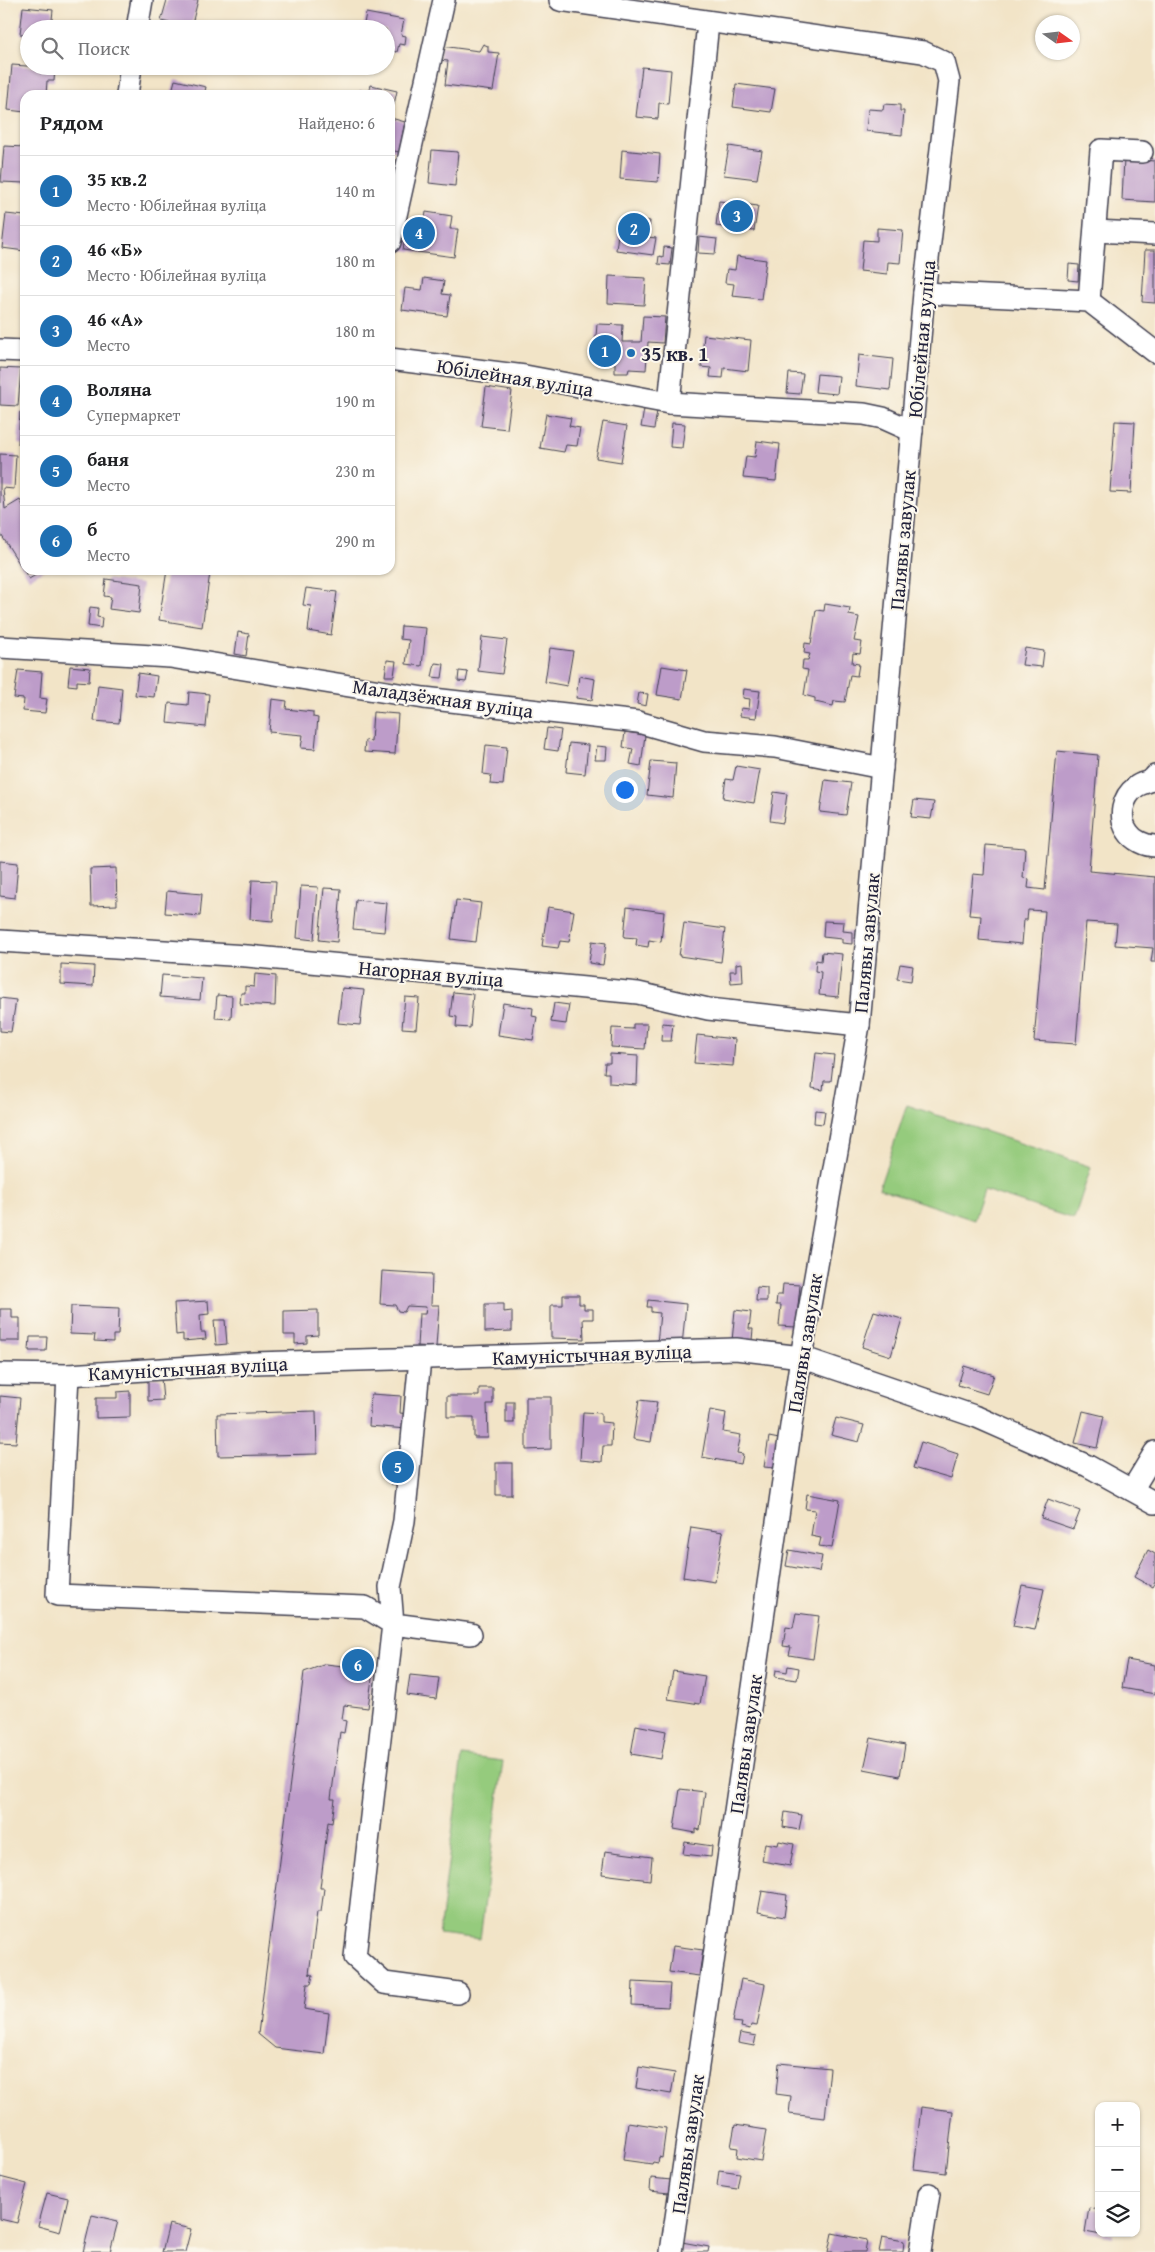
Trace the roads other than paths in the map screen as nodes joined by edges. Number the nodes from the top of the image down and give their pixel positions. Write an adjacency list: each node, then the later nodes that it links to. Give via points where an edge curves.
1 (142, 0): 4 (street)
2 (444, 0): 9 (street)
3 (560, 0): 5 (street)
4 (139, 20)
5 (708, 23): 12 (street, Юбілейная вуліца, via 922,52 944,62 949,81); 18 (street)
6 (130, 75): 7 (street)
7 (128, 90)
8 (1142, 152): 10 (street, via 1101,150)
9 (395, 220)
10 (1095, 231): 11 (street); 13 (street)
11 (1155, 234)
12 (924, 293): 13 (street); 19 (street, Юбілейная вуліца)
13 (1089, 302): 16 (street)
14 (0, 350): 15 (street)
15 (20, 351)
16 (1155, 352)
17 (395, 360): 18 (street, Юбілейная вуліца, via 526,376)
18 (669, 403): 19 (street, Юбілейная вуліца, via 864,414 883,418)
19 (912, 431): 21 (street, Палявы завулак)
20 (0, 647): 21 (street, Маладзёжная вуліца, via 170,657 424,698 638,722 704,741 775,748)
21 (882, 768): 25 (street, Палявы завулак)
22 (1155, 776): 23 (street, via 1128,796 1122,817 1130,834)
23 (1155, 846)
24 (0, 941): 25 (street, Нагорная вуліца, via 247,956 638,992 708,1009)
25 (859, 1024): 26 (street, Палявы завулак)
26 (801, 1357): 27 (street, Камуністычная вуліца, via 736,1349); 31 (street, Камуністычная вуліца, via 978,1417 1088,1466); 37 (street, Палявы завулак)
27 (420, 1358): 29 (street, Камуністычная вуліца, via 254,1363); 33 (street, via 404,1521 390,1587)
28 (0, 1374): 29 (street, Камуністычная вуліца)
29 (68, 1375): 33 (street, via 57,1595 365,1607)
30 (1155, 1452): 31 (street)
31 (1132, 1490): 32 (street, Камуністычная вуліца)
32 (1155, 1503)
33 (393, 1624): 34 (street); 35 (street, via 355,1957 384,1983)
34 (471, 1634)
35 (458, 1993)
36 (929, 2194): 38 (street)
37 (671, 2252)
38 (920, 2252)

